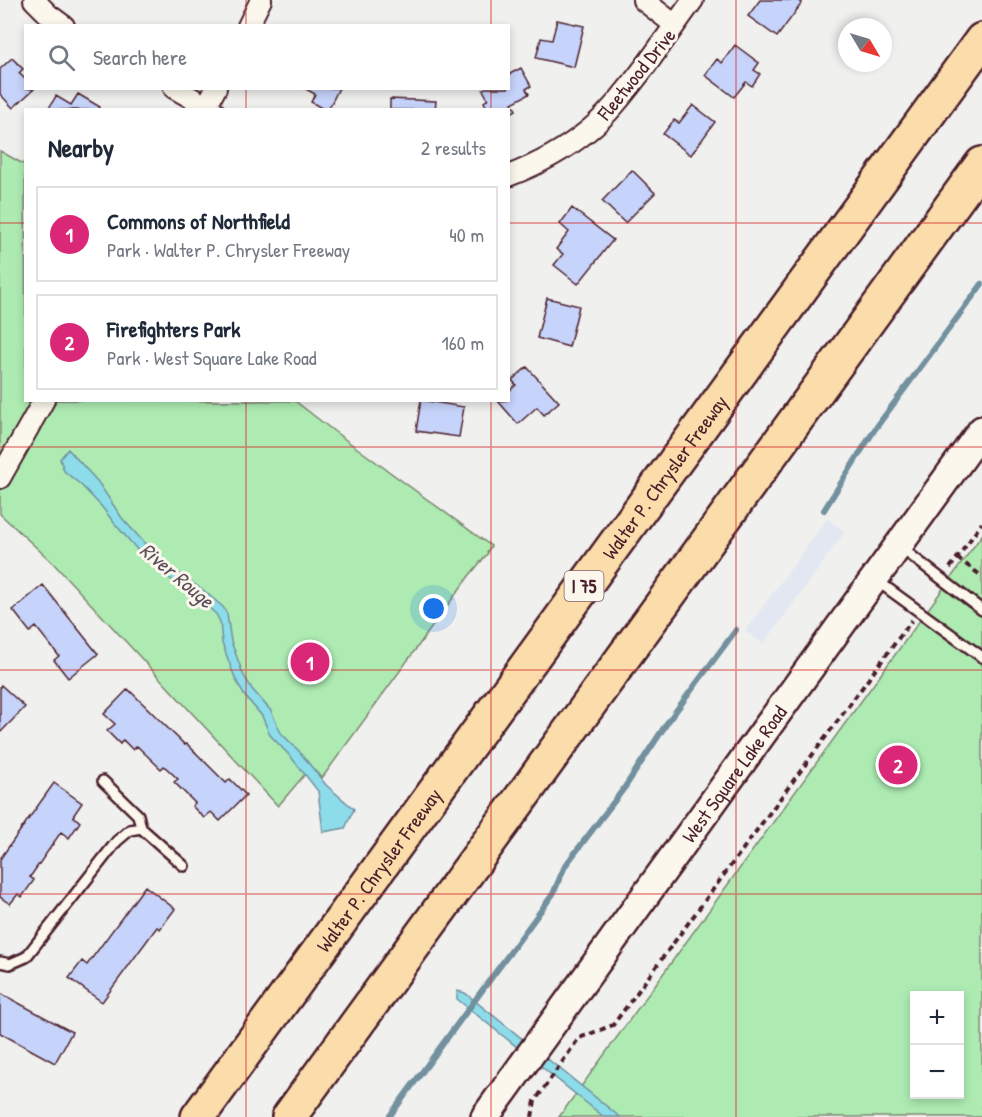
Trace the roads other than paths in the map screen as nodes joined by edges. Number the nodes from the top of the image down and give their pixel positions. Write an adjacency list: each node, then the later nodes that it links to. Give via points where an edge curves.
1 (34, 0): 5 (street)
2 (261, 0): 6 (street)
3 (643, 0): 7 (street)
4 (693, 0): 7 (street, Fleetwood Drive)
5 (61, 24)
6 (249, 24)
7 (675, 25): 13 (street, Fleetwood Drive, via 627,90 589,130 543,161)
8 (982, 40): 26 (highway, Walter P. Chrysler Freeway / I 75)
9 (177, 90): 11 (street)
10 (215, 90): 11 (street)
11 (208, 108)
12 (982, 164): 27 (highway)
13 (510, 175)
14 (43, 402): 16 (street)
15 (982, 430): 17 (main road, West Square Lake Road)
16 (0, 478)
17 (898, 546): 18 (main road, West Square Lake Road); 19 (lane)
18 (874, 579): 20 (lane); 25 (main road, West Square Lake Road)
19 (982, 610)
20 (982, 657)
21 (103, 781): 22 (lane, via 138,815)
22 (141, 828): 23 (lane); 24 (lane, via 130,830 117,841 26,957 10,964)
23 (184, 867)
24 (0, 962)
25 (490, 1111)
26 (198, 1117)
27 (289, 1117)

